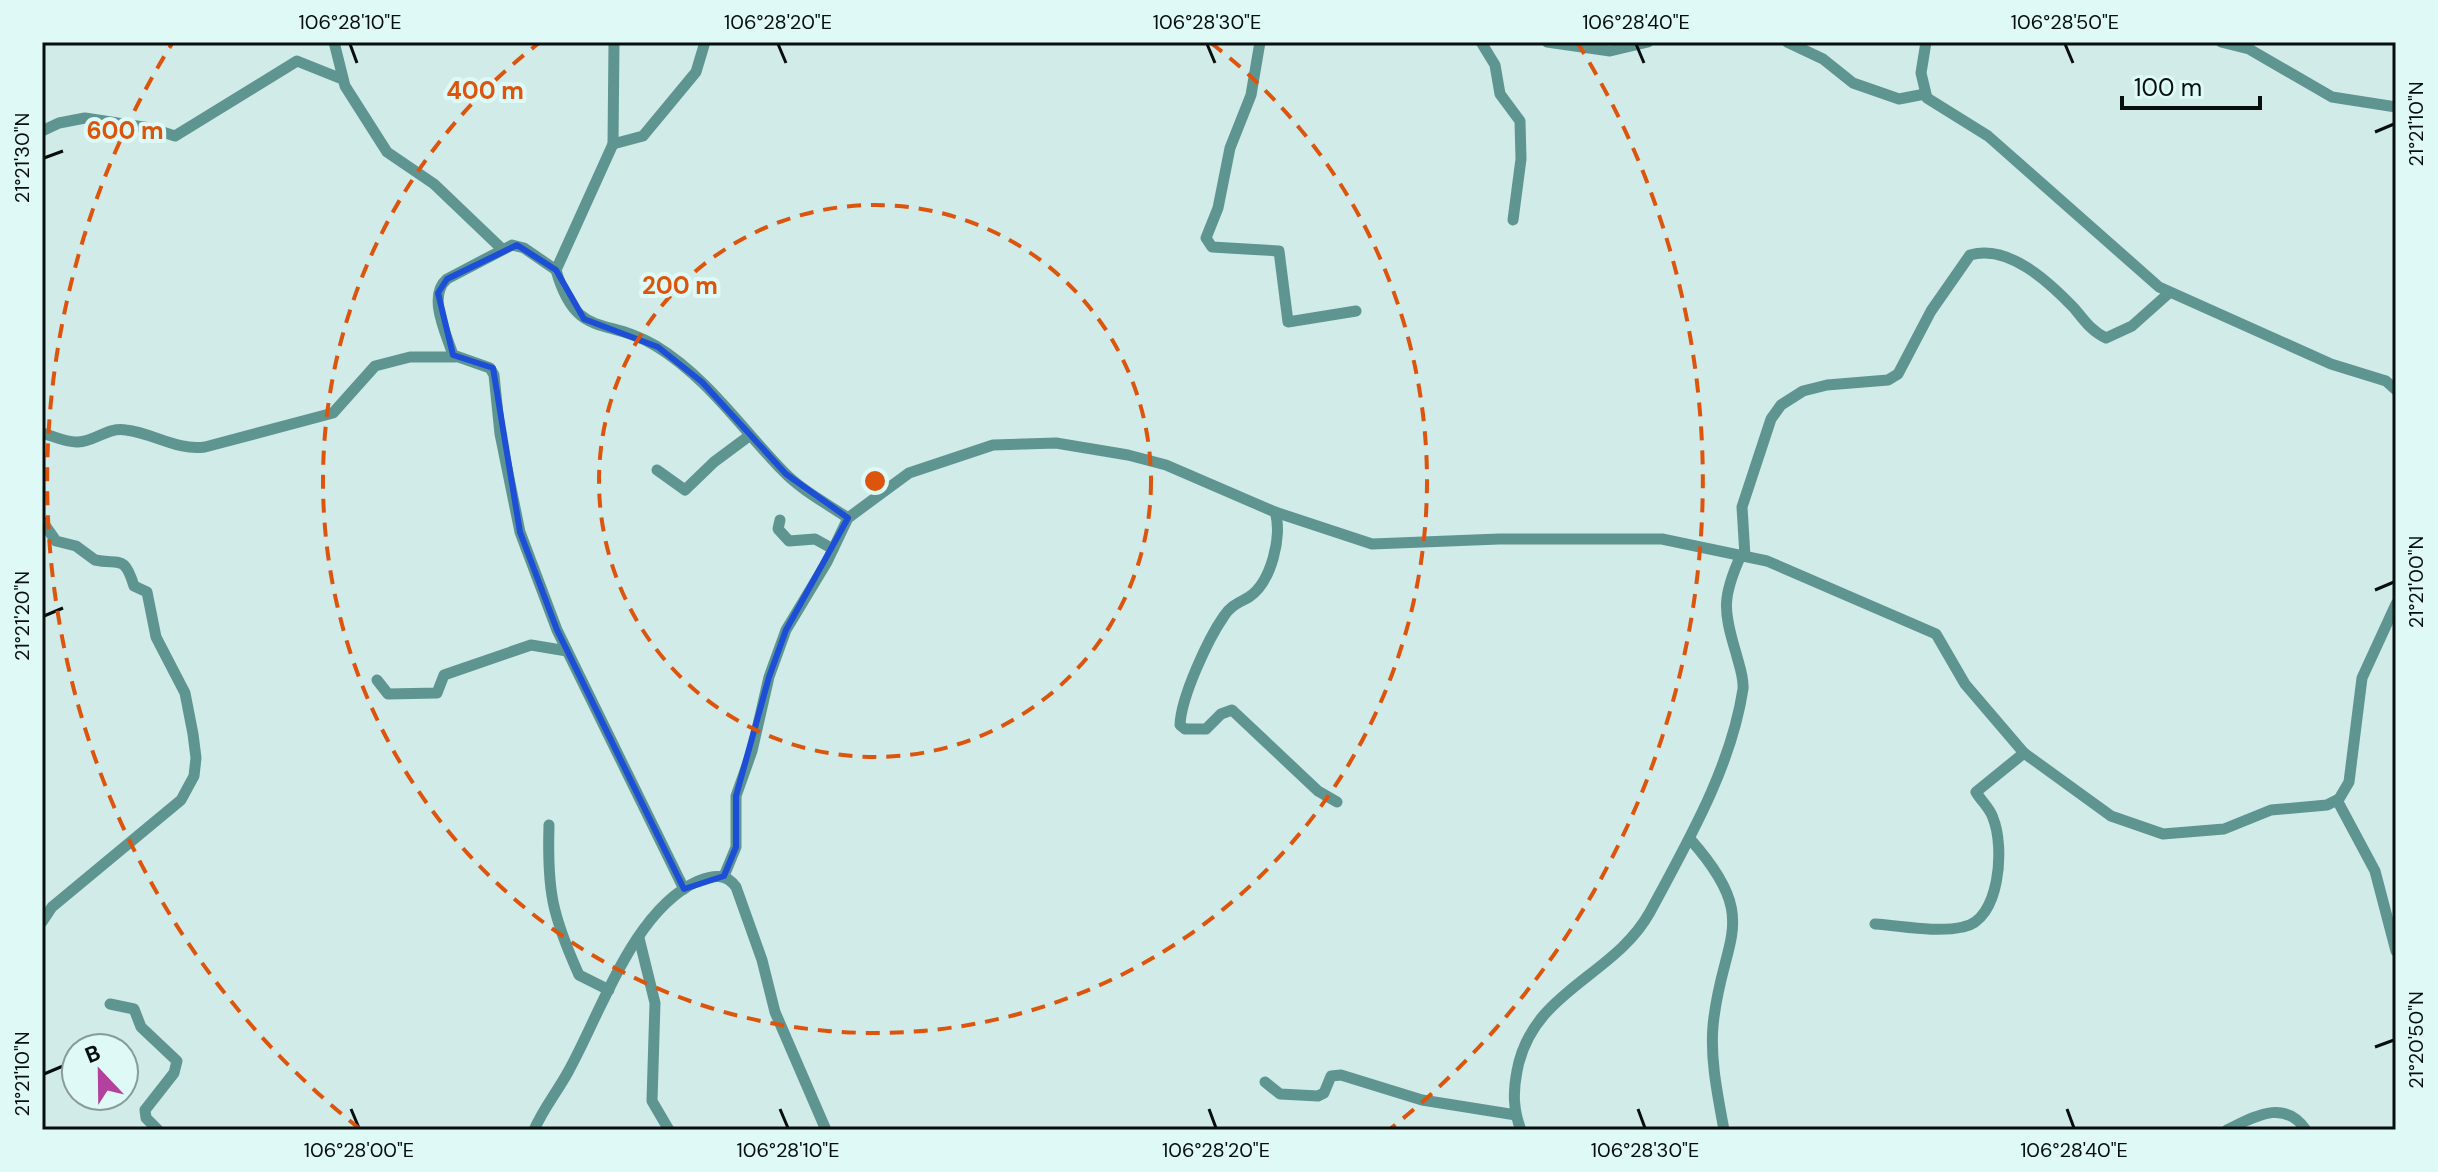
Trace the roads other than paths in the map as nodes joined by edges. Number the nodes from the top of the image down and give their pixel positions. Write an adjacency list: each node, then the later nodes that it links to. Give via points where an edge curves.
1 (334, 42): 11 (street)
2 (614, 42): 15 (street)
3 (705, 42): 15 (street, via 696,72 643,136)
4 (1260, 42): 20 (street, via 1251,95 1230,148 1206,238 1212,247 1279,251 1288,322)
5 (1481, 42): 16 (street, via 1495,65 1500,94 1520,121)
6 (1547, 42): 7 (street, via 1610,51)
7 (1648, 42)
8 (1787, 42): 12 (street, via 1823,59 1853,83 1899,99)
9 (1926, 42): 12 (street, via 1921,73)
10 (2221, 42): 13 (street, via 2249,49 2332,97)
11 (342, 79): 14 (street, via 297,61 175,136 85,118); 17 (street, via 387,152 434,184)
12 (1925, 94): 19 (street, via 1988,136)
13 (2396, 107)
14 (42, 131)
15 (613, 144): 18 (street)
16 (1513, 220)
17 (501, 248): 18 (street, via 524,248); 21 (street, via 439,286 437,298)
18 (556, 270): 24 (street, via 568,301 584,319 658,347 702,382)
19 (2169, 293): 22 (street, via 2331,364 2386,381); 31 (street, via 2132,326 2106,338 2026,267 1992,254 1970,255 1931,311 1898,374 1888,380 1803,391 1781,405 1771,419 1742,507)
20 (1356, 311)
21 (455, 357): 23 (street, via 410,357 375,366 333,413 205,447 183,447 122,429 76,442); 33 (street, via 490,368 494,375 520,532)
22 (2396, 390)
23 (42, 433)
24 (749, 436): 25 (street, via 685,490); 27 (street, via 794,481)
25 (657, 470)
26 (1275, 512): 27 (street, via 1178,470 1128,455 1056,443 1005,443 909,473); 31 (street, via 1372,544 1644,539); 37 (street, via 1280,528 1271,564 1253,594 1223,618 1185,701 1180,725 1201,730 1225,711 1236,712 1318,791)
27 (848, 518): 30 (street)
28 (780, 520): 30 (street, via 778,529 789,541 815,539)
29 (42, 521): 42 (street, via 56,541 76,546 95,560 115,559 126,566 134,586 147,592 156,637 185,693 196,758 189,788 175,806 52,907)
30 (833, 549): 40 (street, via 786,630 769,677 736,796 736,847)
31 (1743, 556): 35 (street, via 1789,570 1936,634 1986,712); 39 (street, via 1724,607 1743,689 1735,724)
32 (2396, 604): 36 (street, via 2362,678 2349,782)
33 (567, 651): 34 (street, via 525,646 444,675 437,693 388,694); 41 (street)
34 (377, 680)
35 (2024, 753): 36 (street, via 2111,816 2163,834 2224,829 2271,810); 43 (street, via 1976,792 1994,820 1996,834 1996,884 1988,913 1963,927)
36 (2337, 800): 45 (street, via 2375,871)
37 (1337, 802)
38 (549, 825): 46 (street, via 548,890 560,928 579,975)
39 (1690, 839): 49 (street, via 1634,936 1538,1019 1520,1054); 55 (street, via 1725,885 1733,913 1734,936 1712,1029)
40 (724, 876): 41 (street, via 707,877); 53 (street, via 736,887 775,1012)
41 (684, 889): 44 (street)
42 (42, 922)
43 (1875, 924)
44 (639, 938): 46 (street); 52 (street, via 655,1003 652,1101)
45 (2396, 951)
46 (609, 990): 50 (street)
47 (110, 1004): 51 (street, via 134,1009 141,1027 177,1061 174,1073 145,1110)
48 (1265, 1082): 49 (street, via 1280,1094 1318,1096 1331,1076 1341,1075 1422,1100)
49 (1516, 1115): 54 (street)
50 (537, 1129)
51 (158, 1130)
52 (669, 1130)
53 (826, 1130)
54 (1521, 1130)
55 (1724, 1130)
56 (2227, 1130): 57 (street, via 2272,1111 2299,1120)
57 (2306, 1130)

